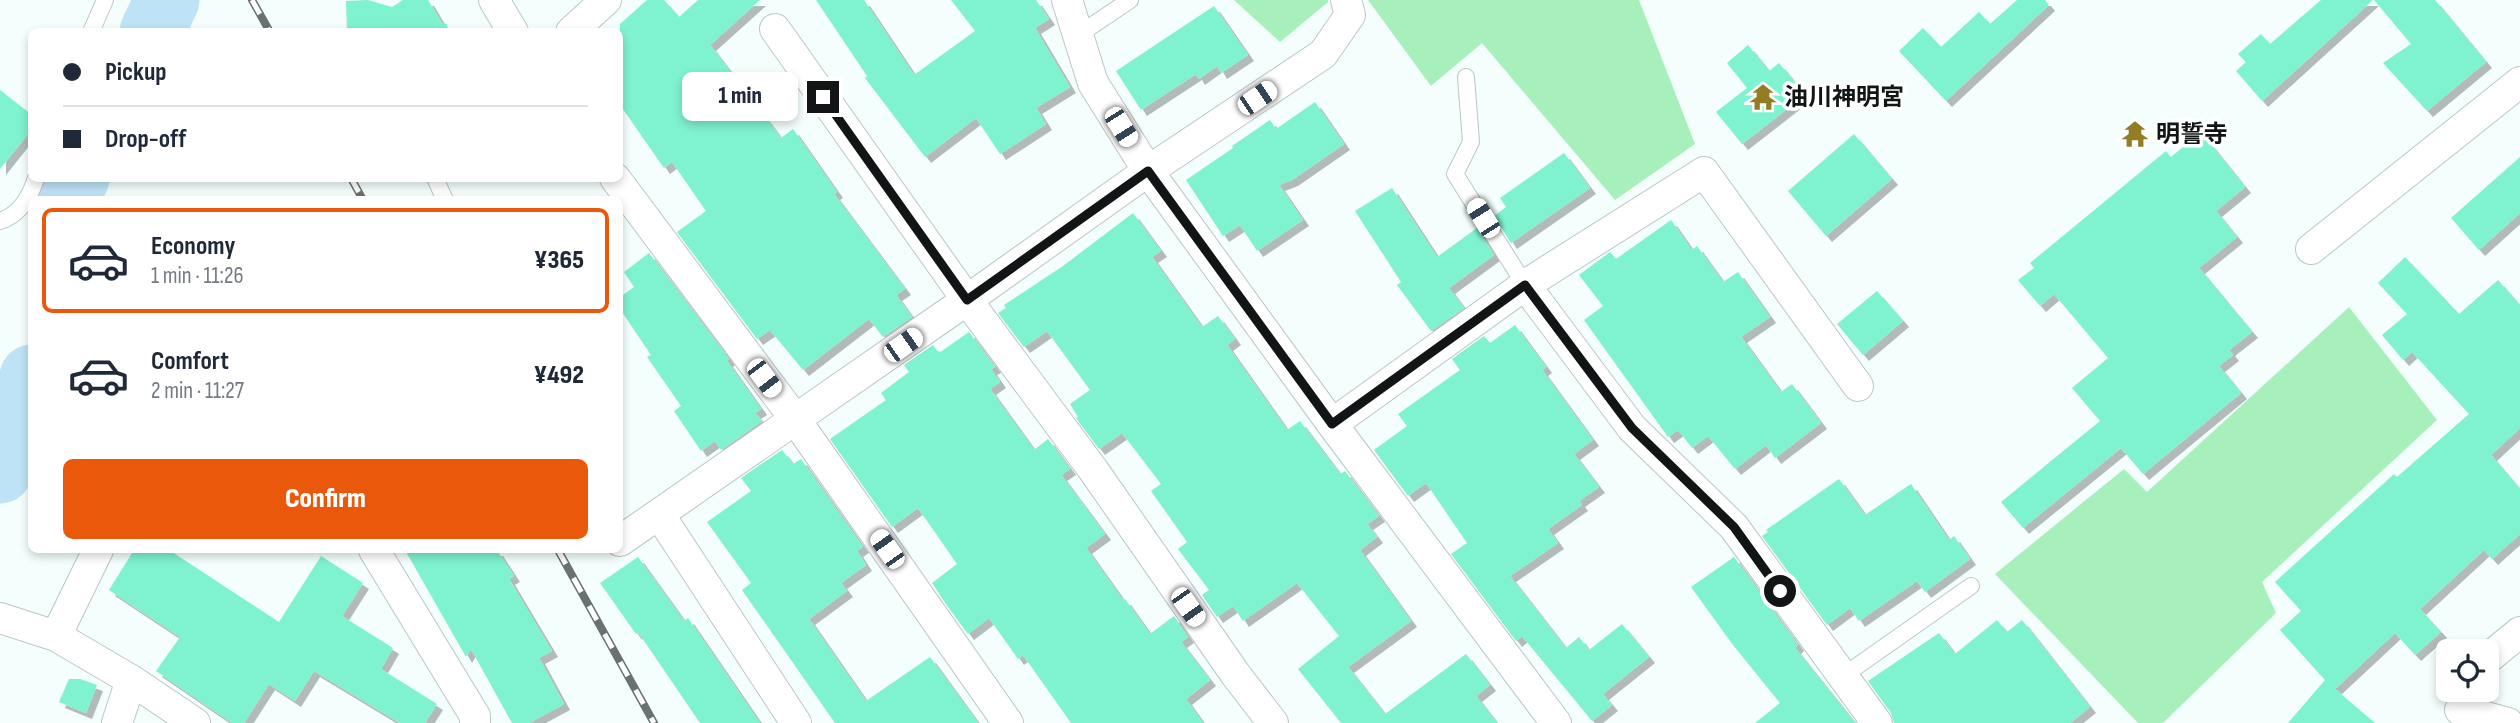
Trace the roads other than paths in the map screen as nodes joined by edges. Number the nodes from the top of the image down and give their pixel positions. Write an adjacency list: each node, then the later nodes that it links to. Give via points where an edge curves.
1 (105, 0): 7 (lane)
2 (494, 0): 8 (street)
3 (606, 0): 9 (street)
4 (1067, 0): 11 (street)
5 (1130, 0): 11 (lane)
6 (1346, 0): 14 (street, via 1350,15 1323,54)
7 (93, 28)
8 (511, 28)
9 (575, 28)
10 (775, 29): 20 (street)
11 (1078, 35): 14 (street, via 1093,83)
12 (1466, 77): 19 (lane, via 1471,142 1455,174)
13 (2520, 82): 18 (street)
14 (1148, 171): 20 (street); 23 (street)
15 (618, 182): 22 (street)
16 (28, 197): 17 (lane, via 12,217)
17 (0, 221)
18 (2311, 249)
19 (1525, 285): 21 (street, via 1704,172); 23 (street); 33 (street, via 1632,428 1734,527)
20 (967, 300): 22 (street); 41 (street)
21 (1858, 386)
22 (795, 419): 24 (street); 40 (street)
23 (1332, 424): 42 (street)
24 (659, 514): 25 (street); 39 (street)
25 (623, 539)
26 (97, 553): 31 (street)
27 (376, 553): 38 (street, via 445,664)
28 (1971, 586): 33 (lane)
29 (11, 621): 31 (street)
30 (2520, 632): 32 (street)
31 (56, 636): 34 (street)
32 (2499, 649)
33 (1843, 676): 43 (street)
34 (131, 680): 36 (street); 37 (street)
35 (2461, 708): 44 (street)
36 (117, 723)
37 (195, 723)
38 (475, 723)
39 (796, 723)
40 (1008, 723)
41 (1273, 723)
42 (1556, 723)
43 (1877, 723)
44 (2508, 723)

